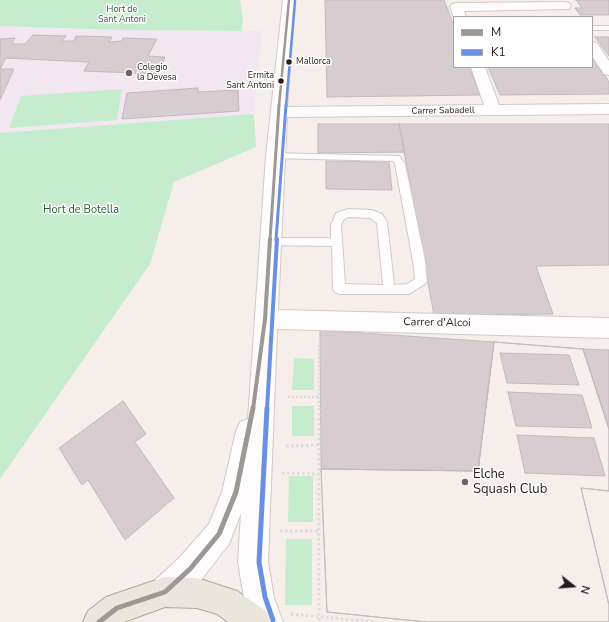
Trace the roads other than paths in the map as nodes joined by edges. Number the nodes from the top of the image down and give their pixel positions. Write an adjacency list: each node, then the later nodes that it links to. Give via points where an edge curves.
1 (289, 0): 12 (street)
2 (563, 3): 3 (street, via 456,7); 4 (street)
3 (460, 16)
4 (571, 16)
5 (593, 28): 6 (lane)
6 (609, 28)
7 (593, 47): 9 (street)
8 (478, 68): 11 (street)
9 (609, 71)
10 (609, 109): 11 (street, Carrer Sabadell)
11 (493, 110): 12 (street, Carrer Sabadell)
12 (278, 112): 13 (street)
13 (275, 156): 14 (street); 16 (lane, via 396,158 400,164 421,281 409,289)
14 (269, 242): 15 (lane); 17 (street)
15 (337, 242): 16 (lane, via 339,290); 16 (lane, via 336,225 340,216 348,213 372,214 378,217 382,222)
16 (389, 290)
17 (265, 319): 18 (street, Carrer d'Alcoi); 19 (street, via 256,394 236,492 219,534 190,569); 20 (street, via 253,562 259,598)
18 (609, 328)
19 (165, 592): 20 (main road, via 196,593 212,597); 21 (main road, via 117,608)
20 (268, 619)
21 (99, 622)

